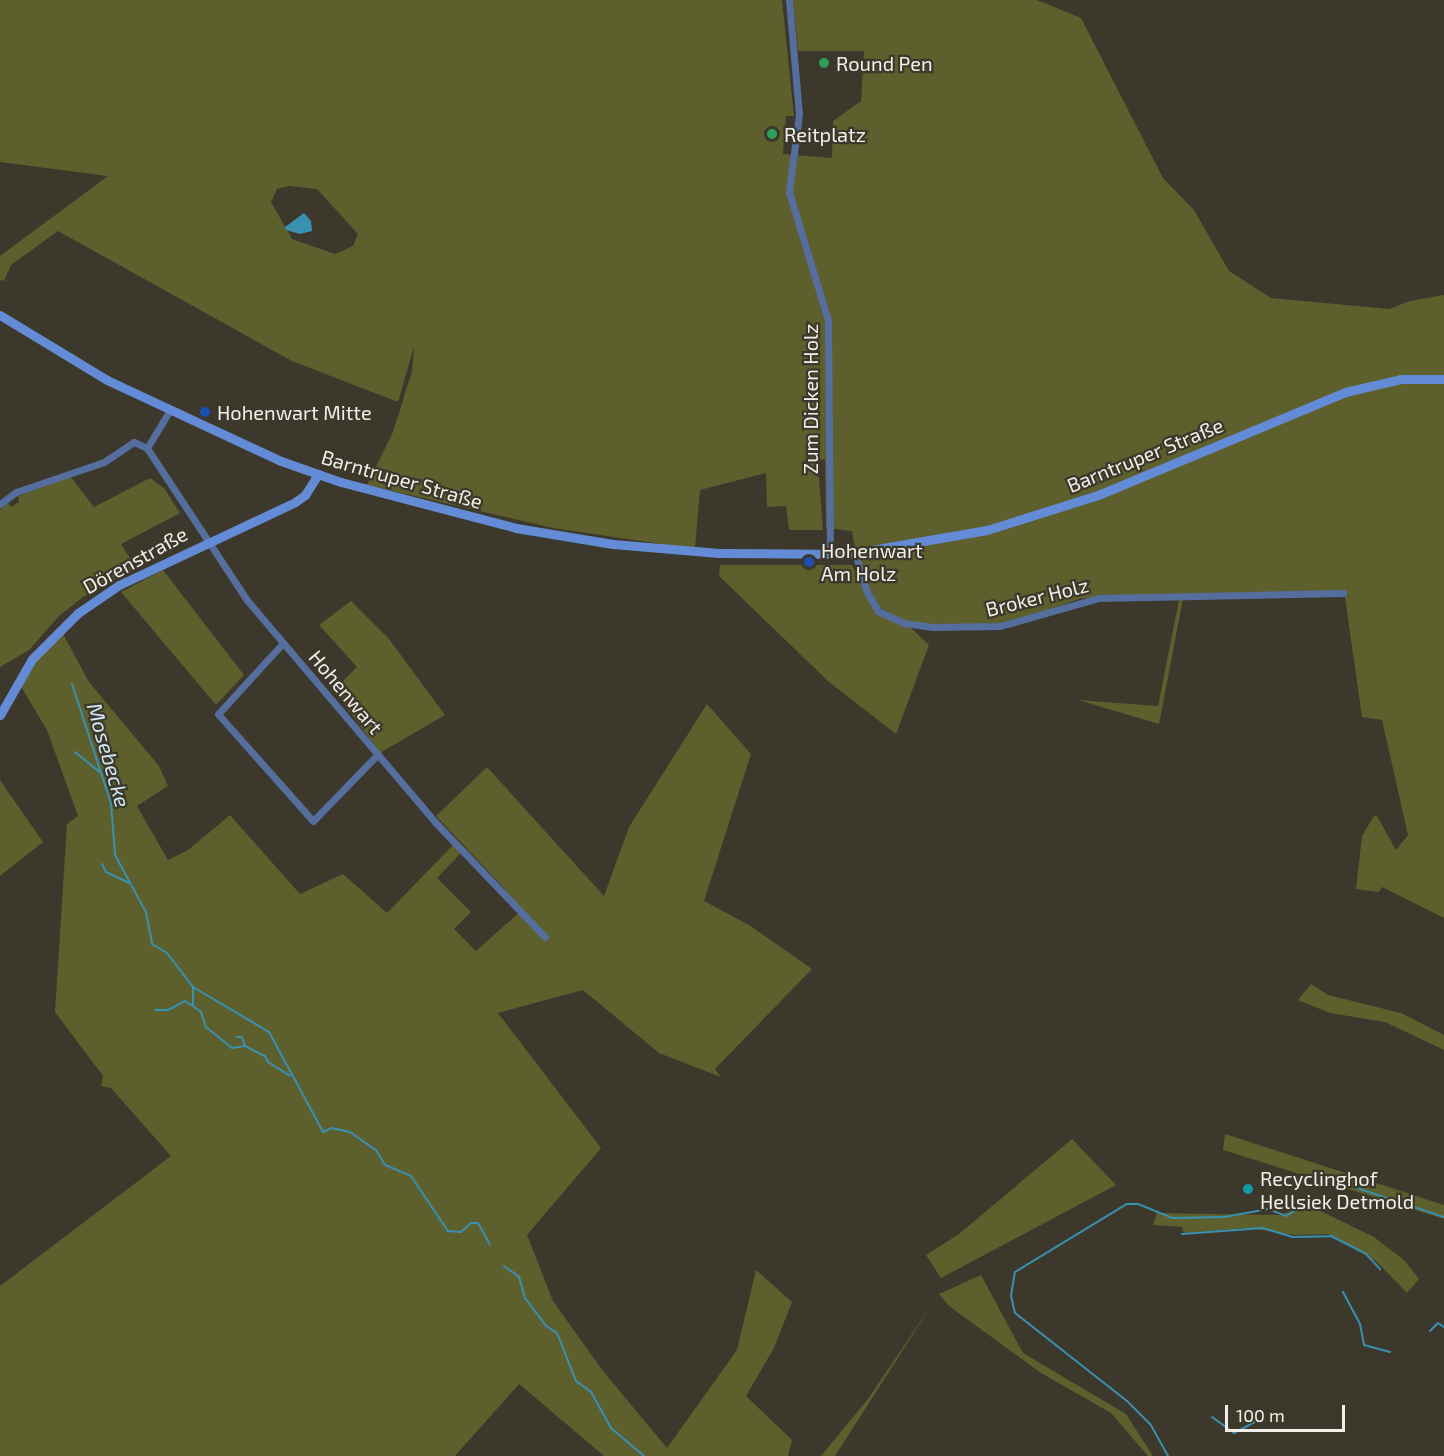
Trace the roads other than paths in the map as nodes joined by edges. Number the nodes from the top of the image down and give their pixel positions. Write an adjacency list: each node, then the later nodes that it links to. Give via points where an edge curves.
1 (789, 0): 10 (street, Zum Dicken Holz, via 799,114 789,192 828,320)
2 (0, 315): 4 (main road, Barntruper Straße, via 75,362)
3 (1444, 379): 9 (main road, Barntruper Straße, via 1401,379 1344,392 1098,495 1025,520 930,542)
4 (170, 410): 5 (street); 6 (main road, Barntruper Straße)
5 (147, 448): 7 (street, via 134,442 104,462 16,492); 8 (street, Hohenwart)
6 (318, 474): 8 (main road, Dörenstraße, via 305,495 295,502); 10 (main road, Barntruper Straße, via 447,513 585,540 719,553)
7 (0, 504)
8 (208, 541): 12 (street, Hohenwart); 13 (main road, Dörenstraße, via 119,585 78,613 32,659)
9 (854, 551): 10 (main road, Barntruper Straße); 11 (street, Broker Holz, via 867,592 878,611 904,623 933,627 1000,626 1099,598)
10 (830, 553)
11 (1343, 593)
12 (283, 644): 14 (street, Hohenwart); 14 (street, via 218,714 313,821)
13 (0, 715)
14 (378, 754): 15 (street, Hohenwart)
15 (545, 937)

